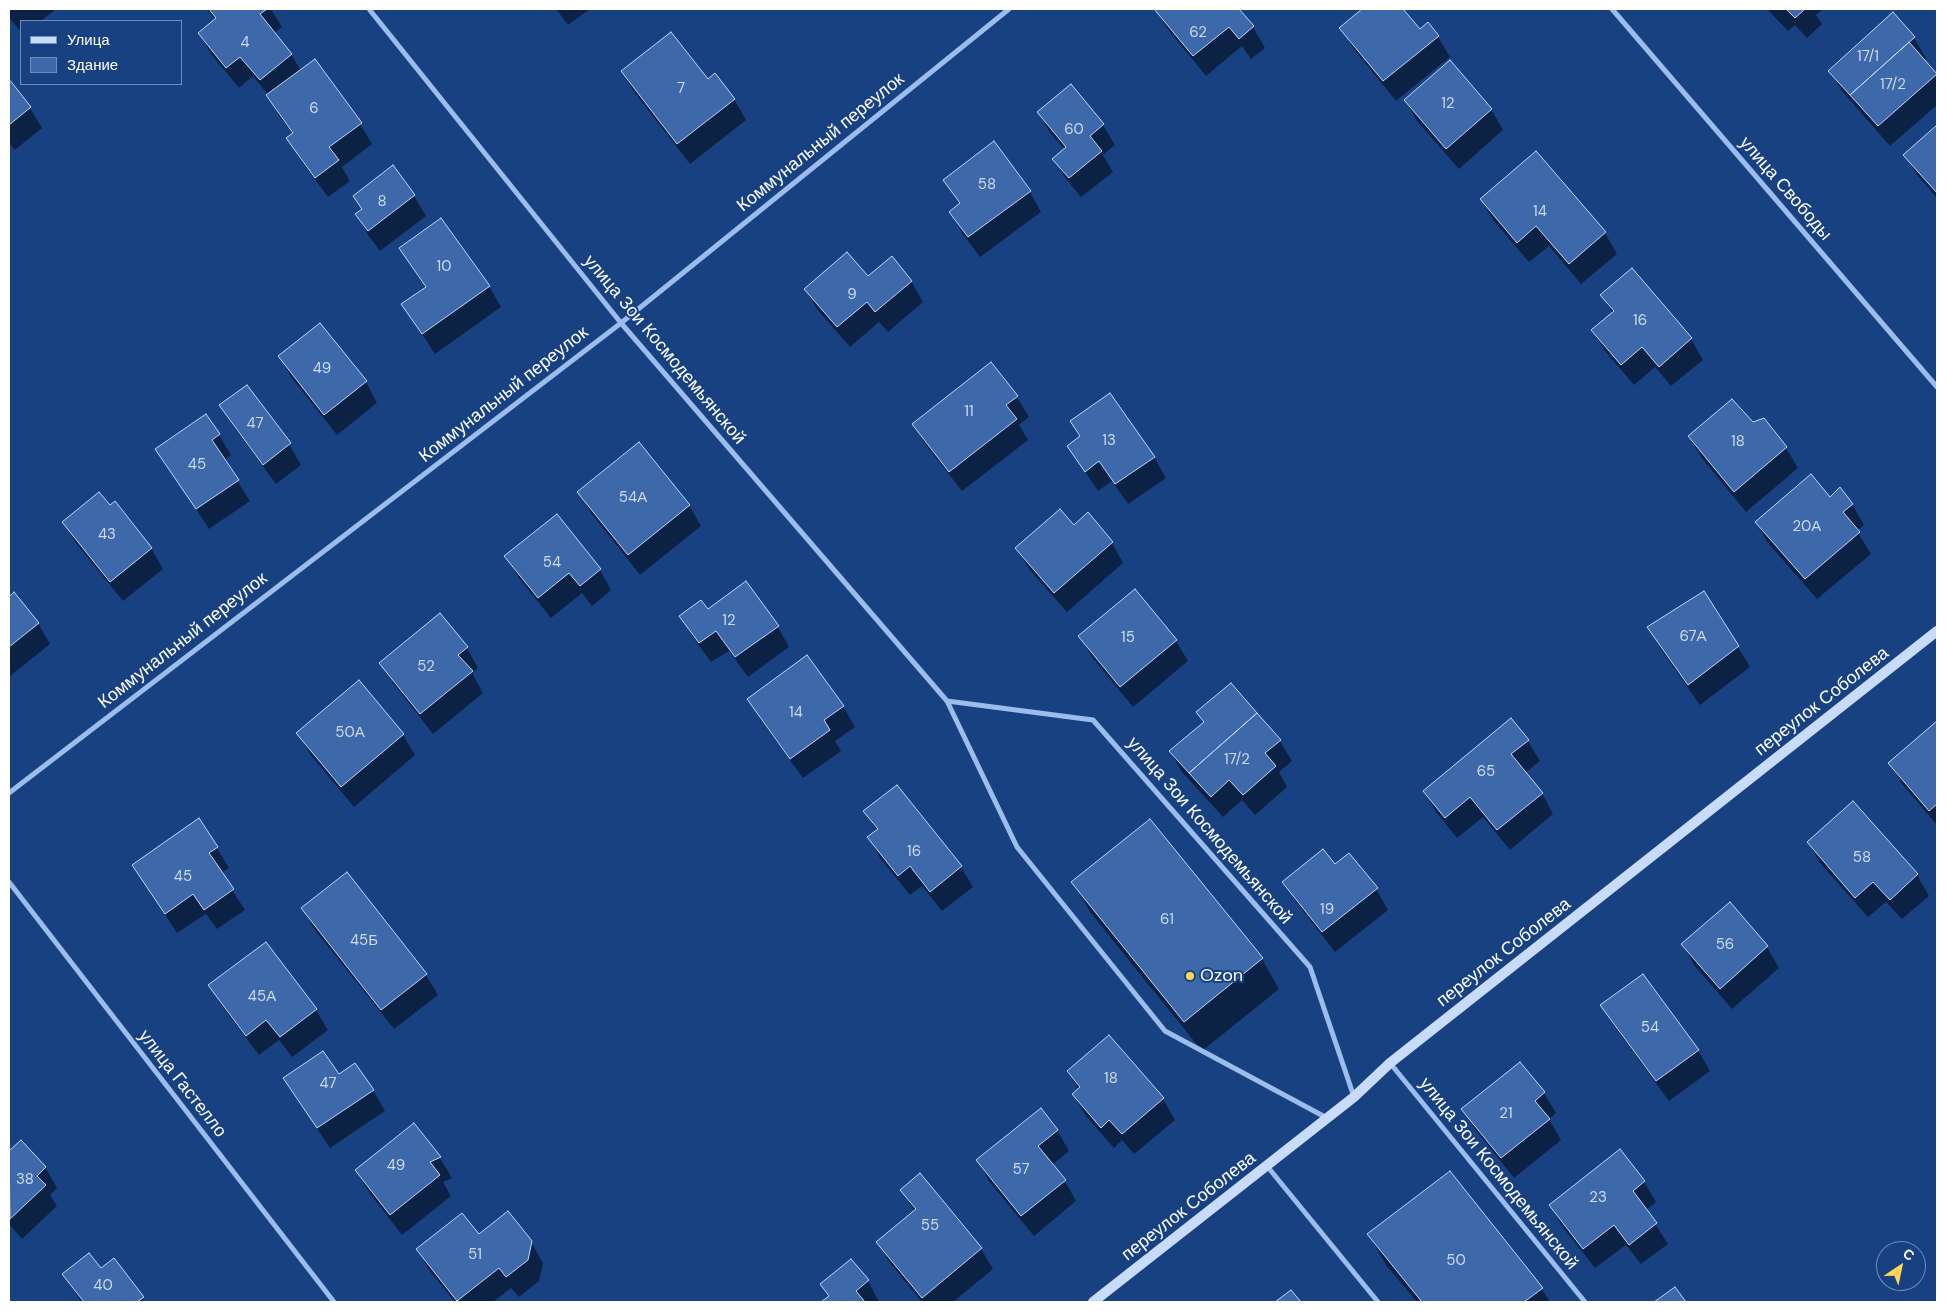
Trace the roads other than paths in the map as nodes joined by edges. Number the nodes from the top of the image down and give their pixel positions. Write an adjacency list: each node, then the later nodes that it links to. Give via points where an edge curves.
1 (369, 9): 4 (street, улица Зои Космодемьянской)
2 (1009, 9): 4 (street, Коммунальный переулок)
3 (1612, 9): 5 (street, улица Свободы)
4 (621, 323): 7 (street, улица Зои Космодемьянской); 8 (street, Коммунальный переулок)
5 (1937, 386)
6 (1937, 632): 10 (main road, переулок Соболева)
7 (947, 701): 11 (street, улица Зои Космодемьянской, via 1094,720 1310,967); 12 (street, улица Зои Космодемьянской, via 1016,847 1165,1032)
8 (9, 793)
9 (9, 882): 14 (street, улица Гастелло)
10 (1390, 1063): 11 (main road, переулок Соболева); 17 (street, улица Зои Космодемьянской)
11 (1354, 1097): 12 (main road, переулок Соболева)
12 (1327, 1118): 13 (main road, переулок Соболева)
13 (1267, 1166): 15 (main road, переулок Соболева); 16 (street)
14 (334, 1302)
15 (1093, 1302)
16 (1378, 1302)
17 (1585, 1302)

